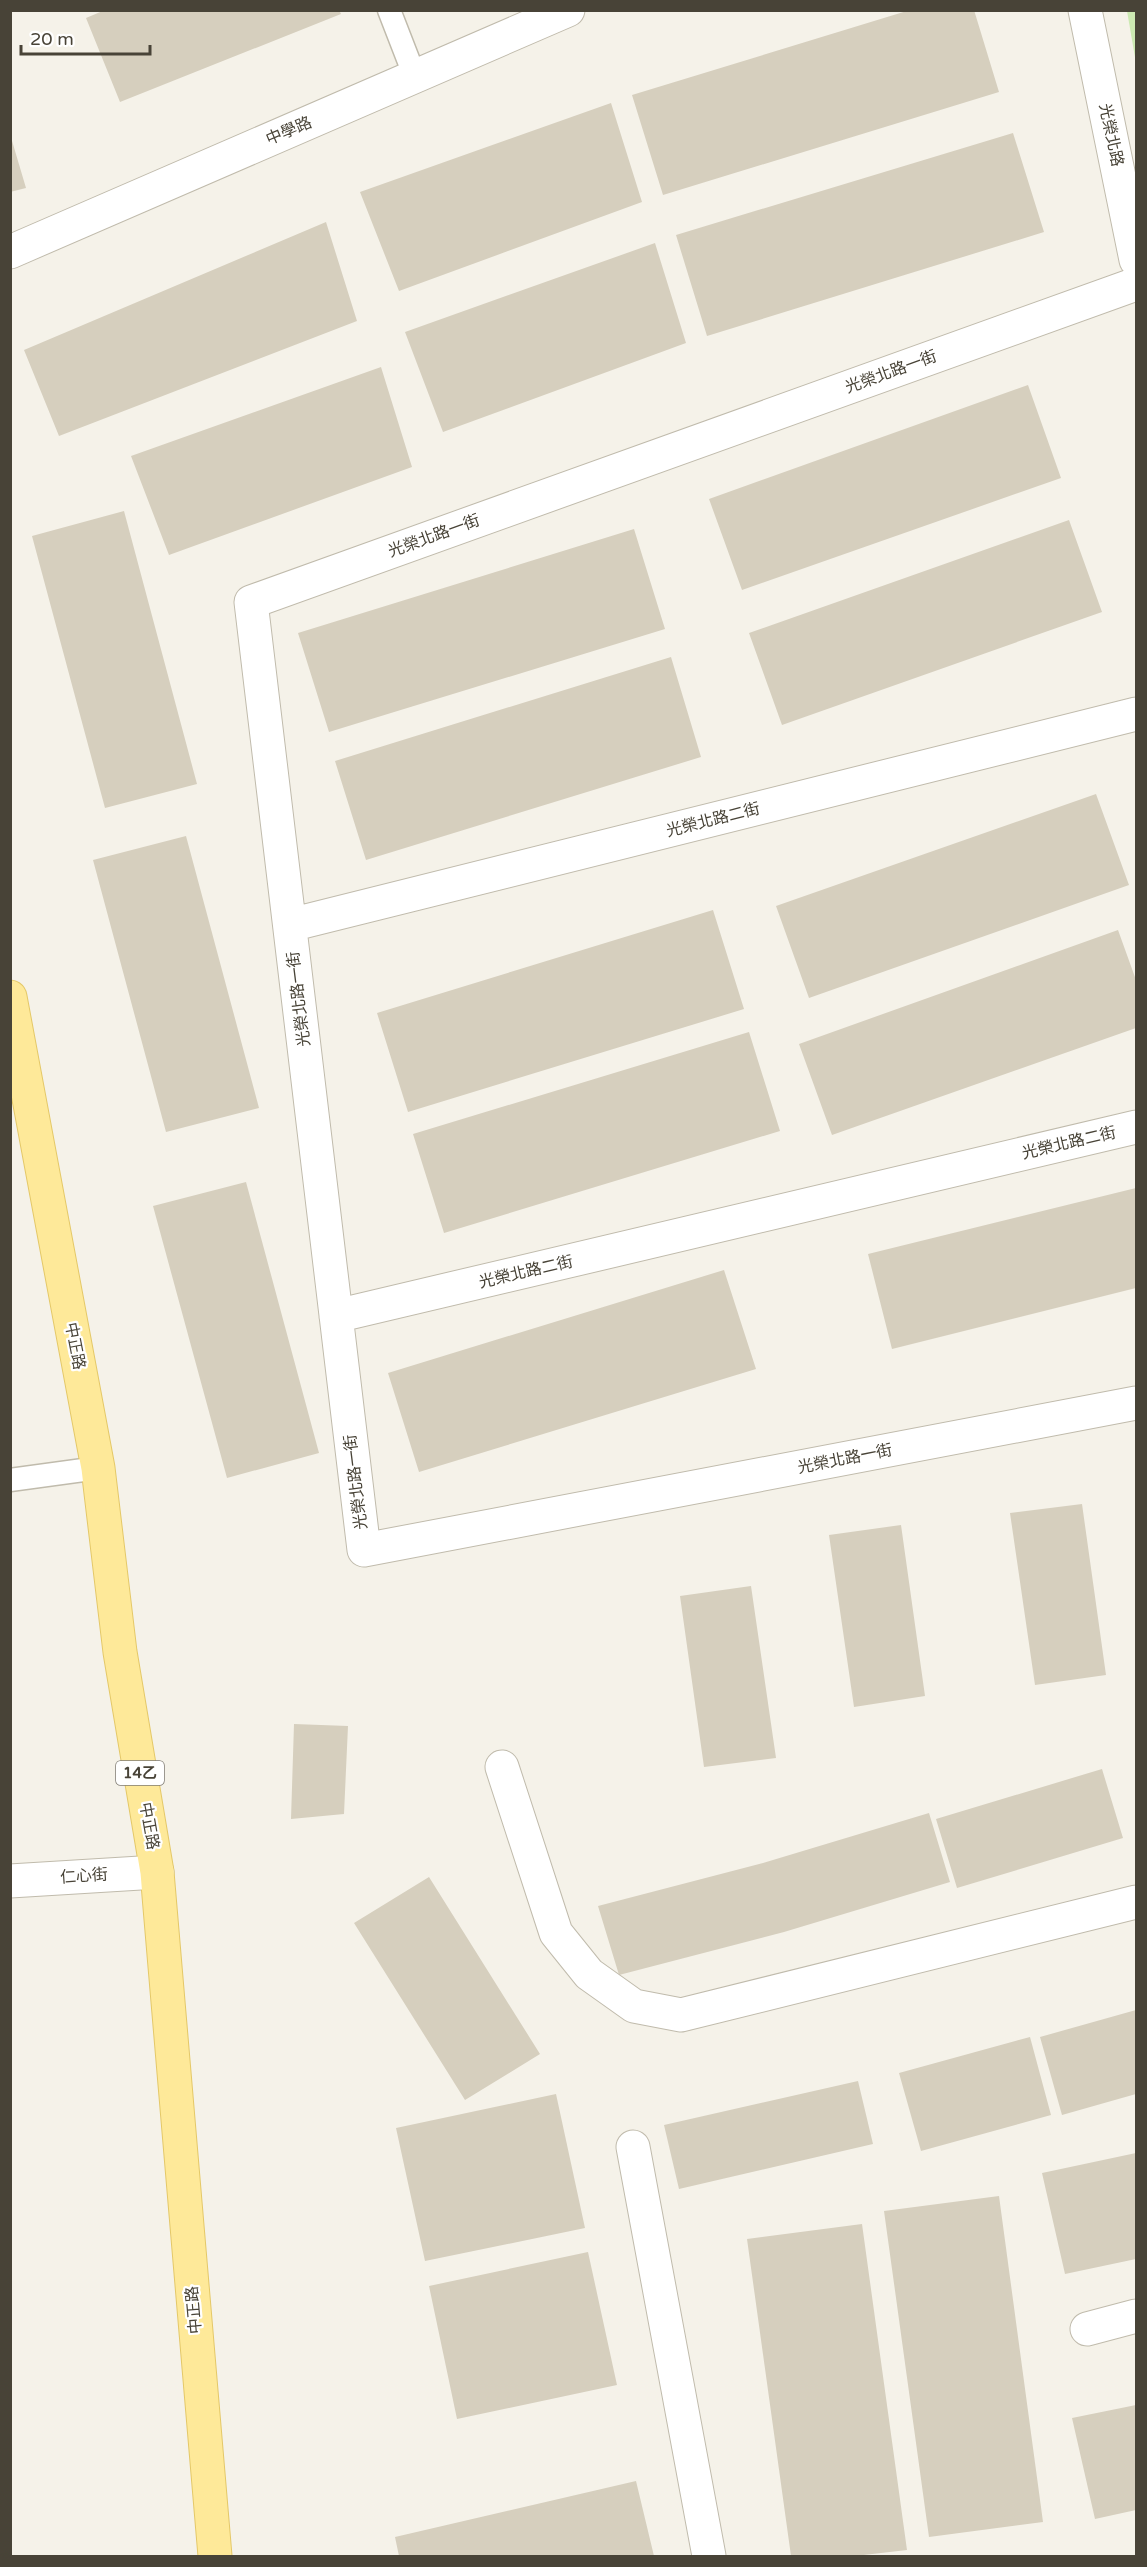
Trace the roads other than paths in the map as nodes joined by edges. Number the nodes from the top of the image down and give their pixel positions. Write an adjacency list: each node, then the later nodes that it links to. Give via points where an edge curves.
1 (389, 10): 4 (lane)
2 (568, 10): 4 (street, 中學路)
3 (1085, 10): 6 (street, 光榮北路)
4 (415, 77): 5 (street, 中學路)
5 (10, 252)
6 (1137, 260)
7 (1137, 284): 9 (street, 光榮北路一街, via 251,602)
8 (1137, 714): 9 (street, 光榮北路二街)
9 (290, 926): 12 (street, 光榮北路一街)
10 (10, 997): 14 (main road, 中正路 / 14乙)
11 (1137, 1127): 12 (street, 光榮北路二街)
12 (336, 1316): 13 (street, 光榮北路一街, via 364,1550)
13 (1137, 1403)
14 (98, 1468): 15 (lane); 17 (main road, 中正路 / 14乙, via 120,1653)
15 (10, 1480)
16 (502, 1767): 19 (street, via 556,1933 589,1974 633,2006 681,2015)
17 (157, 1872): 18 (street, 仁心街); 23 (main road, 中正路 / 14乙)
18 (10, 1881)
19 (1137, 1902)
20 (633, 2147): 24 (street)
21 (1137, 2316): 22 (street)
22 (1087, 2329)
23 (215, 2556)
24 (709, 2556)

